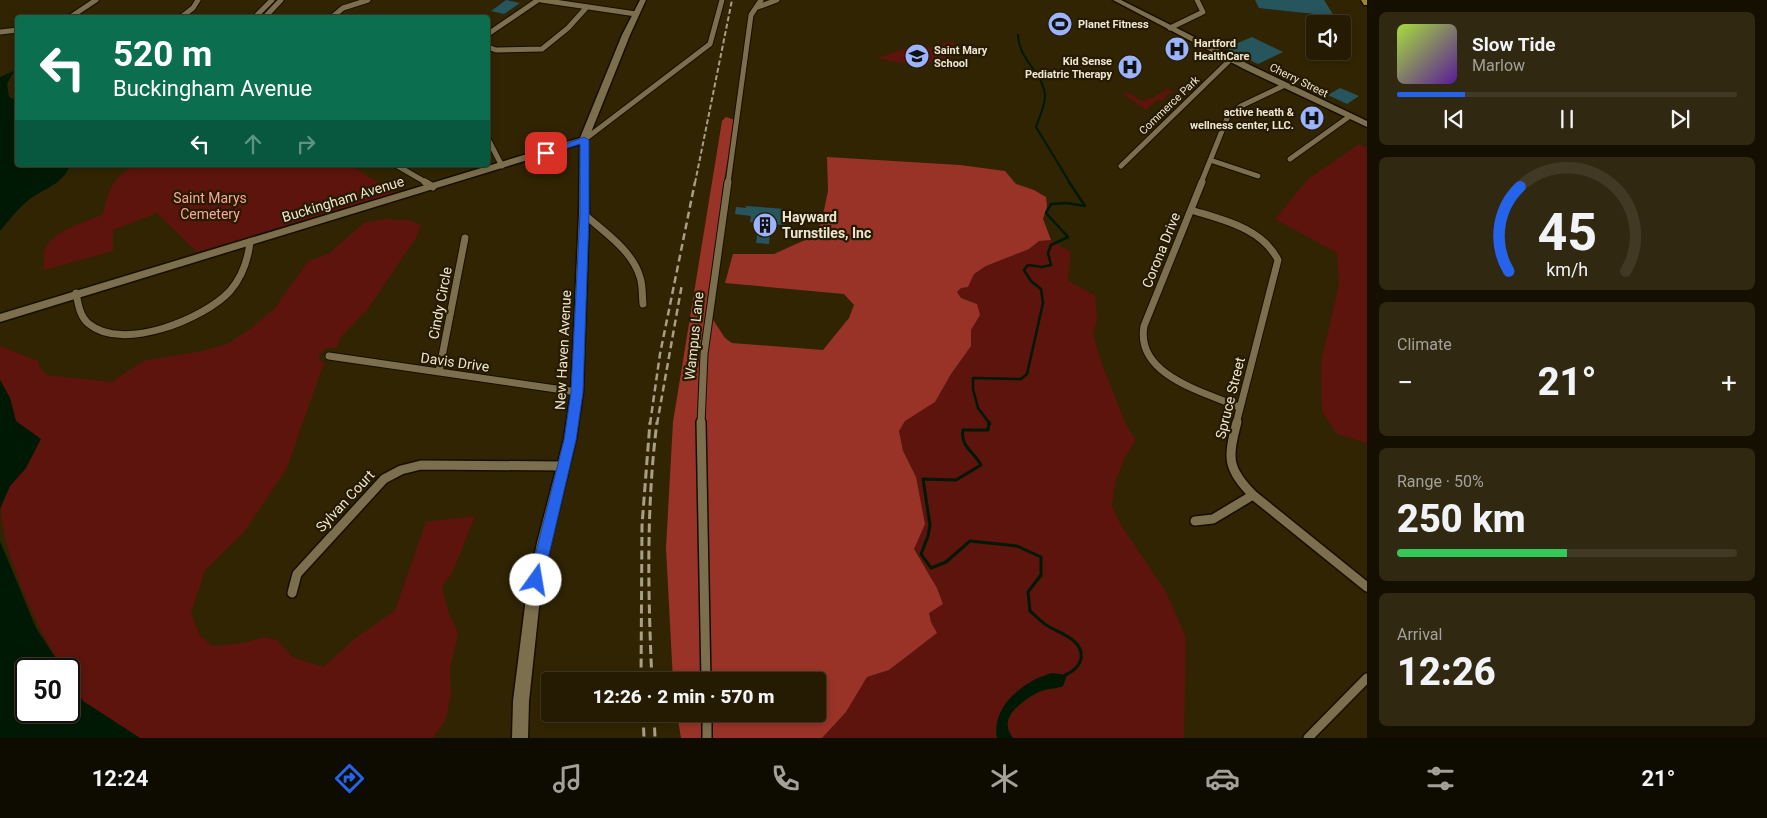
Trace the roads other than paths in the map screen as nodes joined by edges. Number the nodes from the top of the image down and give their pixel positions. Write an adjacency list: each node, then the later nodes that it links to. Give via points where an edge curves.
1 (96, 0): 15 (street)
2 (198, 0): 16 (street)
3 (368, 0): 19 (street, via 343,8)
4 (539, 0): 13 (street); 23 (street)
5 (643, 0): 14 (main road, New Haven Avenue)
6 (722, 0): 29 (street, Buckingham Avenue, via 710,44)
7 (777, 0): 12 (street)
8 (1116, 0): 20 (main road, Cherry Street)
9 (1197, 0): 20 (street, via 1203,12)
10 (271, 1): 11 (street); 17 (street)
11 (280, 1): 18 (street)
12 (760, 4): 54 (street, Wampus Lane, via 751,15 704,354 701,410)
13 (586, 8): 14 (street); 24 (street, via 542,49)
14 (636, 14): 29 (main road, New Haven Avenue)
15 (74, 15)
16 (184, 15)
17 (257, 15)
18 (267, 15)
19 (335, 15)
20 (1170, 28): 25 (main road, Cherry Street)
21 (15, 30): 22 (street)
22 (0, 32)
23 (490, 33)
24 (490, 48)
25 (1231, 59): 26 (main road, Cherry Street); 34 (street, Commerce Park)
26 (1285, 85): 27 (main road, Cherry Street); 32 (street, Corona Drive, via 1230,112)
27 (1350, 116): 28 (main road, Cherry Street); 31 (street)
28 (1367, 124)
29 (584, 140): 33 (main road, Buckingham Avenue); 39 (main road, New Haven Avenue)
30 (490, 143): 33 (street)
31 (1290, 159)
32 (1210, 160): 36 (street); 38 (street, Corona Drive)
33 (502, 166): 37 (main road, Buckingham Avenue)
34 (1120, 166)
35 (399, 167): 37 (street)
36 (1258, 176)
37 (433, 187): 41 (main road, Buckingham Avenue)
38 (1191, 210): 48 (street, Spruce Street, via 1249,231 1268,245 1277,257 1278,265); 48 (street, Corona Drive, via 1144,326 1142,344 1149,358 1168,375)
39 (584, 214): 43 (street, via 630,260 640,277); 47 (main road, New Haven Avenue)
40 (465, 238): 46 (street, Cindy Circle)
41 (250, 242): 42 (main road, Buckingham Avenue); 42 (street, via 244,270 226,295 206,310 167,327 136,334 95,328 85,320)
42 (76, 294): 44 (main road, Buckingham Avenue)
43 (643, 304)
44 (0, 318)
45 (329, 356): 46 (street, Davis Drive)
46 (439, 372): 47 (street, Davis Drive)
47 (577, 392): 49 (main road, New Haven Avenue)
48 (1239, 407): 50 (street, Spruce Street, via 1230,457 1238,477)
49 (563, 466): 53 (street, Sylvan Court, via 422,465 396,471 384,479 298,574); 57 (main road, New Haven Avenue, via 533,598 521,700)
50 (1253, 495): 51 (street, via 1213,519); 52 (street, Spruce Street)
51 (1195, 521)
52 (1367, 588)
53 (292, 592)
54 (706, 672)
55 (1367, 678): 59 (street)
56 (707, 722): 58 (street)
57 (520, 738)
58 (707, 738)
59 (1308, 738)

